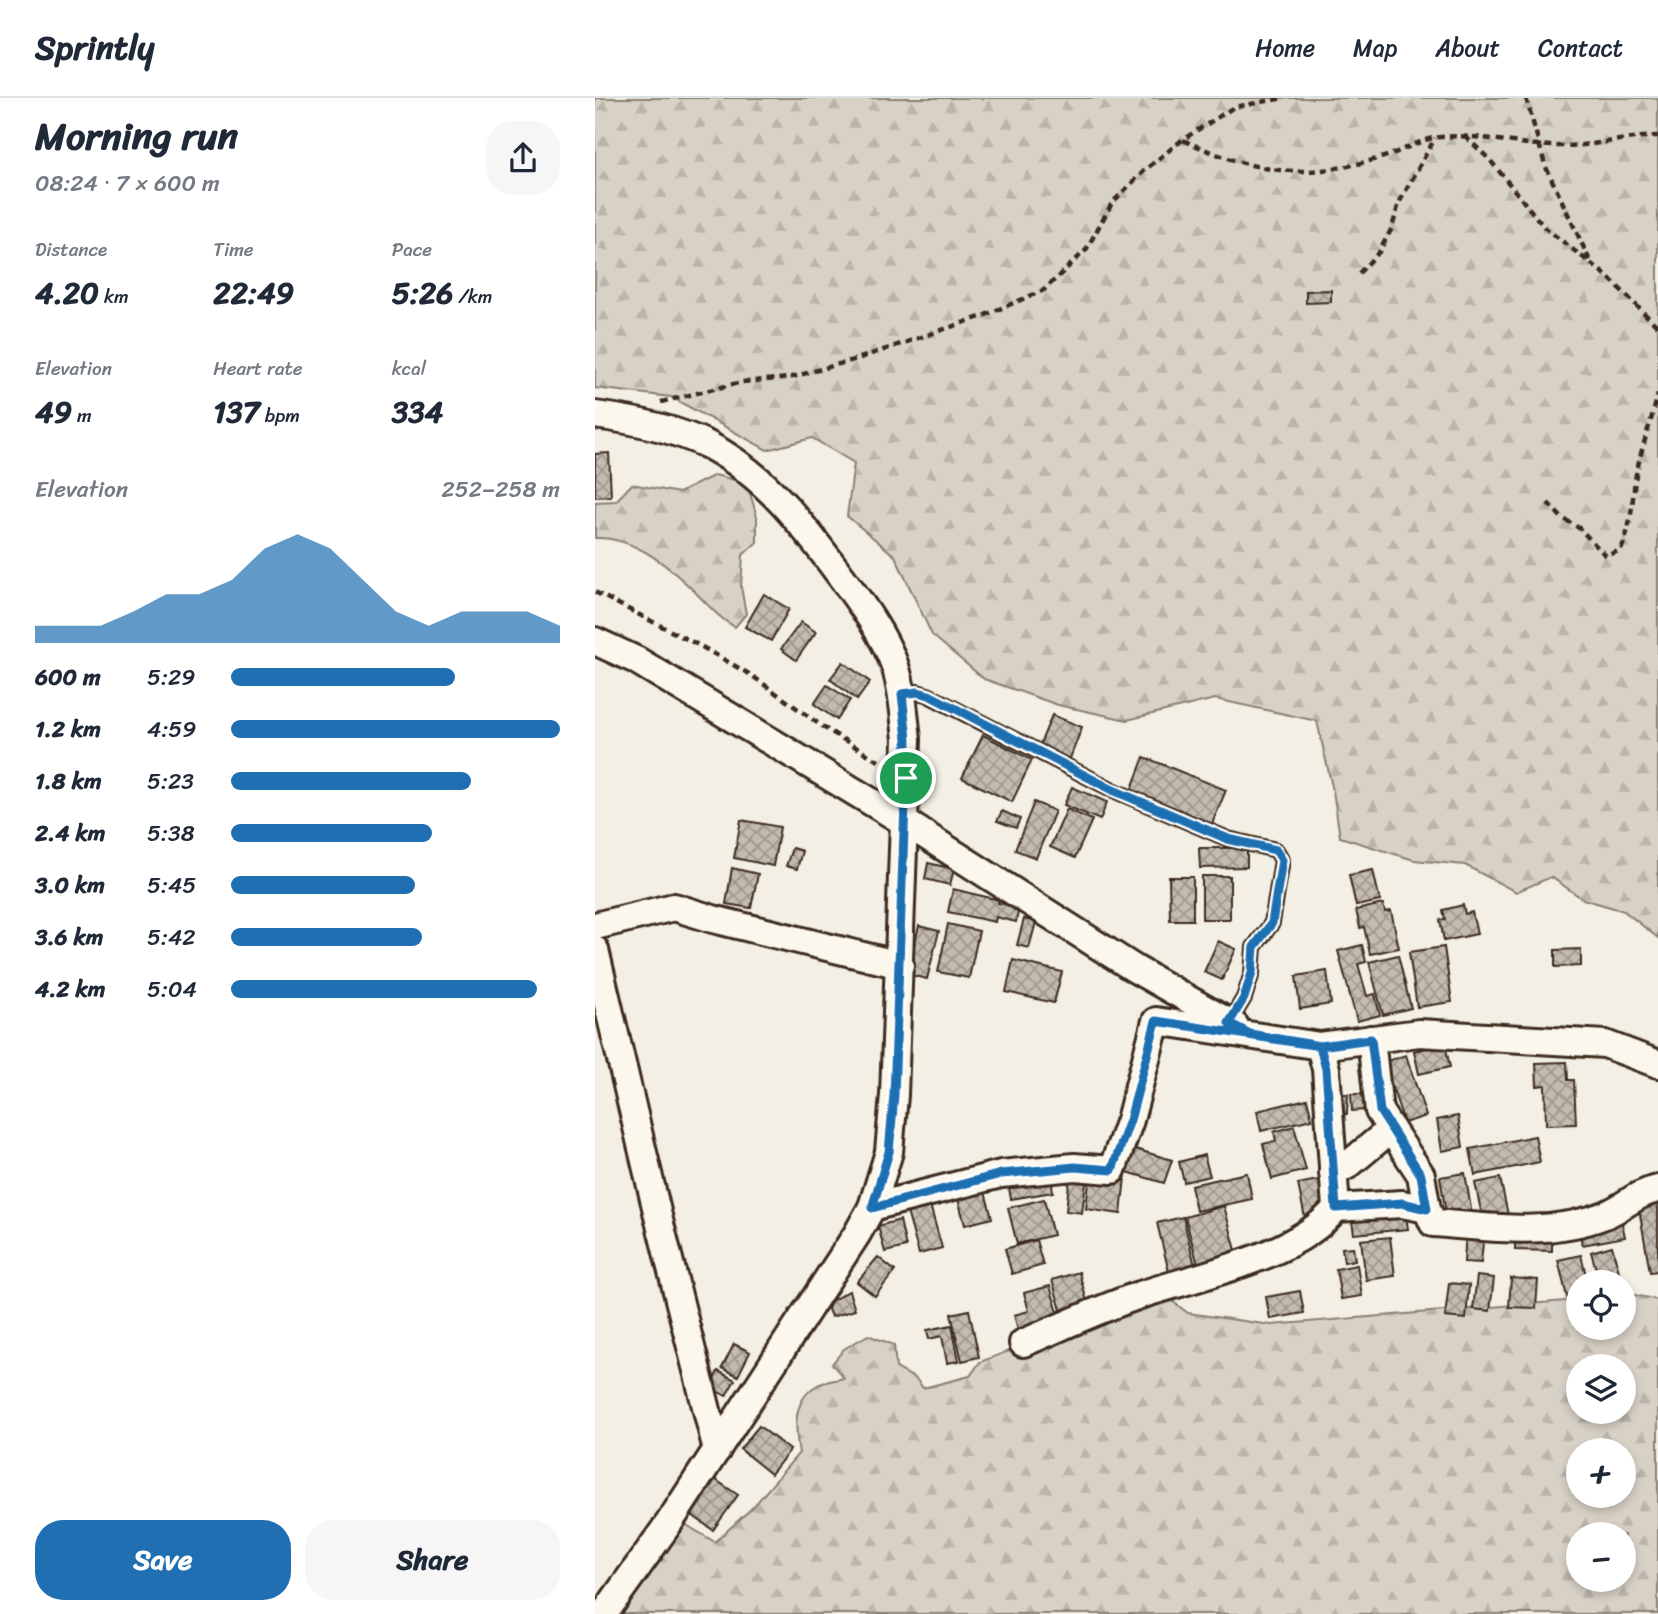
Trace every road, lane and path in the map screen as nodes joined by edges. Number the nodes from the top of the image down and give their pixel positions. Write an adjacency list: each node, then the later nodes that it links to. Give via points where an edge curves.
1 (1285, 98): 6 (path, via 1234,107)
2 (1526, 98): 7 (path)
3 (1464, 135): 5 (path); 7 (path); 8 (path, via 1544,227)
4 (1658, 136): 7 (path, via 1603,144)
5 (1436, 137): 6 (path, via 1361,164 1312,173 1254,167); 9 (path, via 1399,203 1379,252)
6 (1182, 140): 13 (path, via 1112,203 1086,250 1044,290 857,359 789,379 704,389 660,402)
7 (1538, 144): 8 (path)
8 (1592, 264): 10 (path)
9 (1359, 273)
10 (1658, 327)
11 (1658, 394): 14 (path, via 1621,550 1606,556)
12 (595, 415): 13 (street)
13 (628, 420): 17 (street, via 707,445 767,486 873,622 895,665)
14 (1548, 503)
15 (595, 592): 18 (path, via 751,675)
16 (595, 641): 19 (street, via 636,660)
17 (902, 694): 18 (street); 23 (lane, via 929,695 1113,790 1228,839 1276,850 1282,860 1272,923 1254,947)
18 (906, 778): 19 (street)
19 (903, 821): 22 (street); 23 (street, via 1135,969)
20 (595, 926): 22 (street, via 674,907)
21 (595, 950): 34 (street)
22 (900, 965): 30 (street, via 889,1152)
23 (1239, 1028): 25 (street); 30 (street, via 1156,1021 1112,1170 1075,1167 1001,1174)
24 (1371, 1039): 25 (street); 26 (street, via 1419,1033 1605,1044); 27 (street, via 1380,1111)
25 (1320, 1046): 28 (street, via 1327,1081)
26 (1658, 1064)
27 (1391, 1129): 28 (street); 32 (street, via 1421,1175)
28 (1332, 1173): 31 (street)
29 (1658, 1189): 32 (street, via 1631,1198 1606,1214 1552,1229 1433,1223)
30 (872, 1208): 34 (street)
31 (1336, 1208): 32 (street, via 1402,1203); 33 (street, via 1325,1222 1284,1249 1134,1297)
32 (1427, 1209)
33 (1023, 1343)
34 (717, 1450): 35 (street)
35 (604, 1614)

